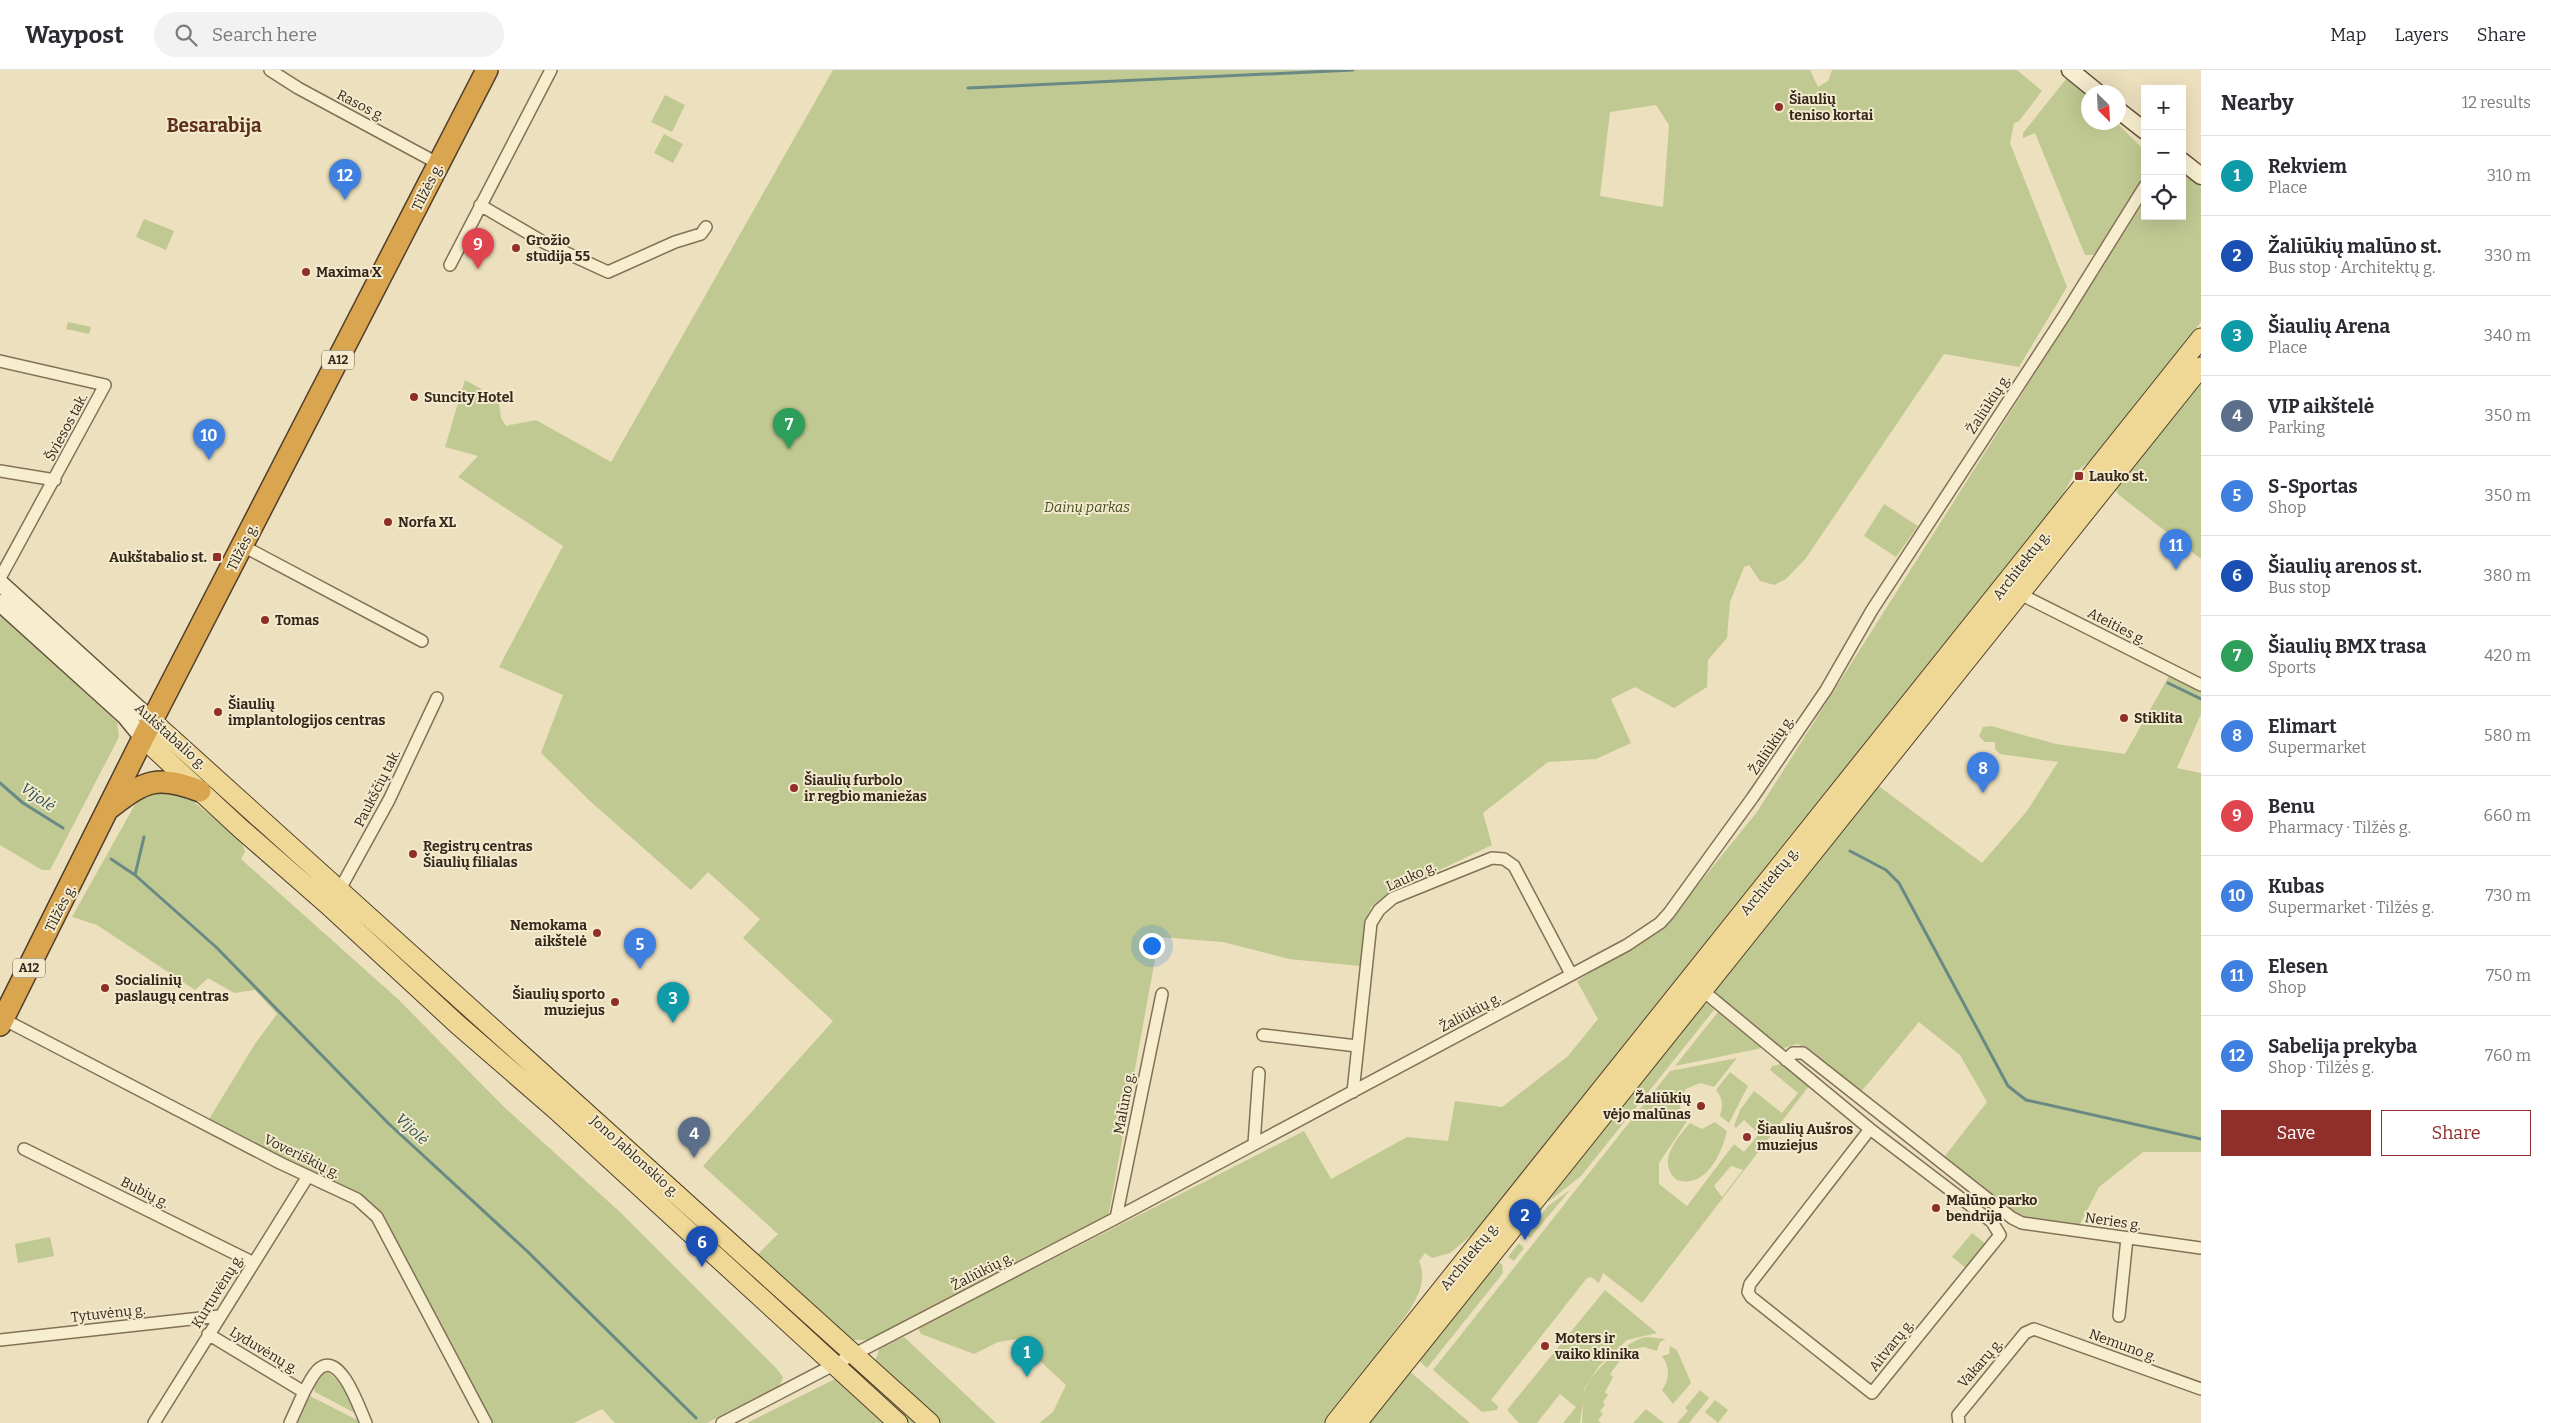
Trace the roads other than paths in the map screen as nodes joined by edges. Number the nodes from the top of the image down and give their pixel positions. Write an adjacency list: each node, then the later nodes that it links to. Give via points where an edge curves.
1 (272, 70): 8 (street, Rasos g., via 298,88)
2 (487, 70): 8 (highway, Tilžės g. / A12)
3 (551, 70): 12 (street)
4 (2070, 70): 5 (main road)
5 (2088, 85)
6 (2126, 116): 7 (main road)
7 (2144, 130)
8 (439, 164): 20 (highway, Tilžės g. / A12)
9 (2186, 165): 10 (main road)
10 (2201, 176)
11 (2141, 192): 34 (street, Žaliūkių g., via 1872,610 1826,690 1692,882 1660,923 1627,945)
12 (480, 205): 13 (street, via 545,243 608,272 701,234); 14 (street)
13 (706, 227)
14 (450, 265)
15 (2201, 338): 23 (main road, Architektų g.)
16 (0, 361): 19 (street, Šviesos tak., via 105,384)
17 (2201, 366): 23 (main road, Architektų g.)
18 (0, 471): 19 (street)
19 (55, 480): 21 (street, Šviesos tak.)
20 (243, 546): 25 (street); 28 (highway, Tilžės g. / A12)
21 (0, 578)
22 (0, 584): 28 (main road, Aukštabalio g.)
23 (2012, 589): 26 (street, Ateities g.); 31 (main road, Architektų g.)
24 (0, 603): 28 (main road, Aukštabalio g., via 125,716)
25 (422, 641)
26 (2201, 685)
27 (438, 698): 32 (street, Paukščių tak., via 389,800)
28 (148, 730): 29 (main road, Aukštabalio g.); 30 (highway, Tilžės g. / A12); 32 (main road, Aukštabalio g.)
29 (200, 791): 30 (highway, via 179,783 150,782); 33 (main road, Aukštabalio g.)
30 (108, 809): 37 (highway, Tilžės g. / A12)
31 (1787, 871): 35 (main road, Architektų g.); 43 (main road, Architektų g.)
32 (340, 889): 33 (main road); 57 (main road, Jono Jablonskio g.)
33 (327, 904): 58 (main road, Jono Jablonskio g.)
34 (1571, 974): 39 (street, Lauko g., via 1514,866 1504,859 1492,858 1393,898 1379,910 1371,923); 42 (street, Žaliūkių g.)
35 (1702, 990): 40 (street, Aitvarų g.); 43 (main road, Architektų g.)
36 (1162, 994): 48 (street, Malūno g.)
37 (1, 1022): 47 (street, Voveriškių g.)
38 (1263, 1035): 39 (street)
39 (1357, 1046): 42 (street, Lauko g.)
40 (1786, 1060): 44 (street, Aitvarų g.); 49 (street, Neries g., via 1793,1053 1803,1053 2022,1223)
41 (1259, 1073): 45 (street)
42 (1353, 1092): 45 (street, Žaliūkių g.)
43 (1608, 1095): 61 (main road, Architektų g.)
44 (1870, 1129): 44 (street, Aitvarų g., via 1750,1284 1748,1292 1872,1393 2000,1235 1992,1222)
45 (1254, 1144): 48 (street, Žaliūkių g.)
46 (24, 1149): 51 (street, Bubių g.)
47 (308, 1176): 51 (street, Kurtuvėnų g.); 65 (street, Voveriškių g., via 357,1199 377,1217)
48 (1116, 1218): 57 (street, Žaliūkių g.)
49 (2127, 1238): 50 (street, Neries g.); 53 (street)
50 (2201, 1248)
51 (252, 1262): 52 (street, Kurtuvėnų g.)
52 (219, 1316): 55 (street, Kurtuvėnų g.); 56 (street, Tytuvėnų g.)
53 (2119, 1316)
54 (2034, 1329): 59 (street, Nemuno g.); 69 (street, Vakarų g., via 2025,1333 1968,1400 1958,1415)
55 (208, 1334): 60 (street, Lyduvėnų g.); 62 (street, Kurtuvėnų g.)
56 (0, 1340)
57 (854, 1354): 58 (street, Žaliūkių g.); 68 (main road, Jono Jablonskio g.)
58 (834, 1365): 66 (street, Žaliūkių g.); 67 (main road, Jono Jablonskio g.)
59 (2201, 1390)
60 (304, 1392): 63 (street, Lyduvėnų g.); 64 (street, Lyduvėnų g., via 319,1369 335,1368 344,1376)
61 (1349, 1419)
62 (154, 1423)
63 (290, 1423)
64 (366, 1423)
65 (486, 1423)
66 (722, 1423)
67 (898, 1423)
68 (930, 1423)
69 (1960, 1423)

